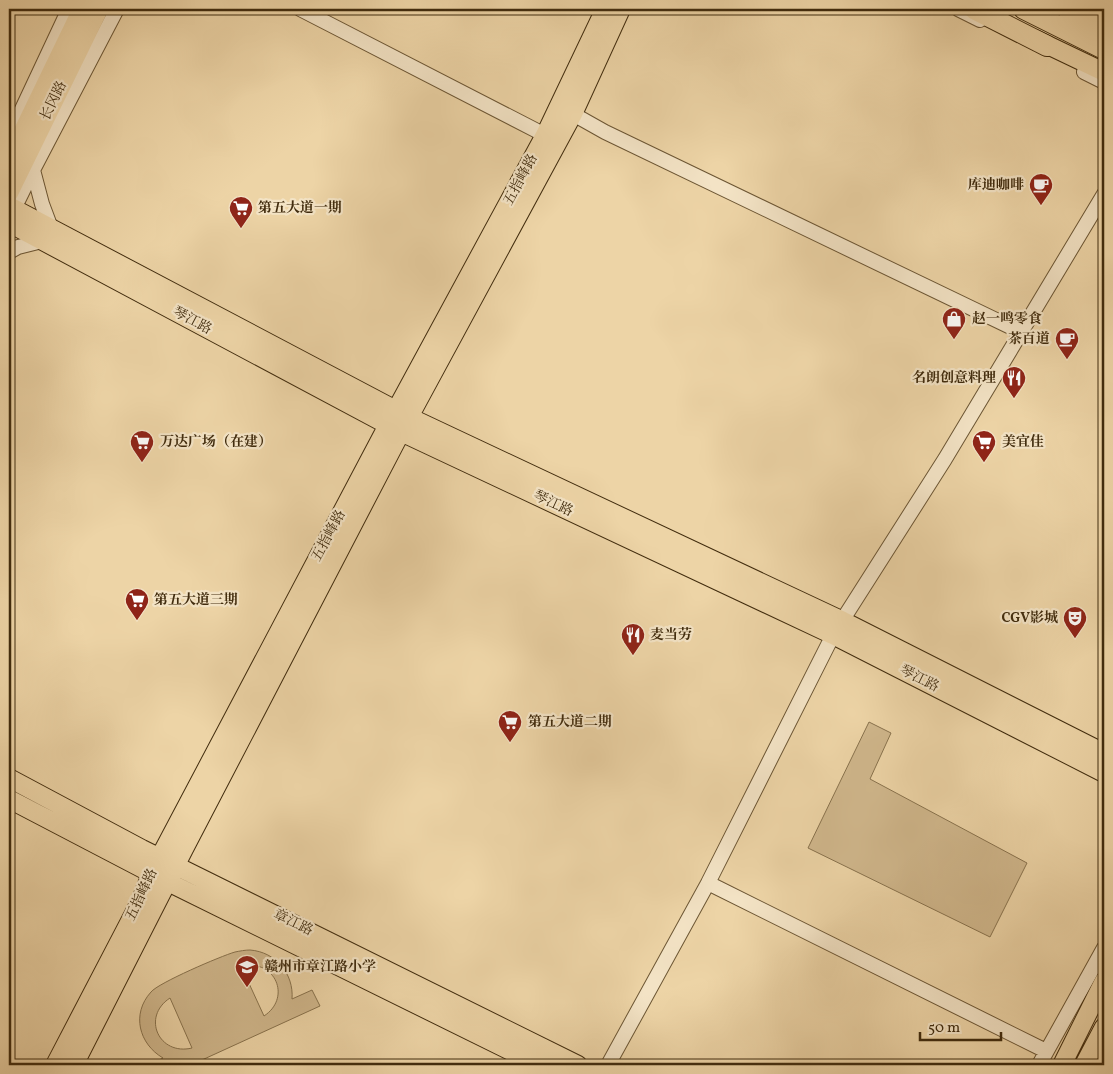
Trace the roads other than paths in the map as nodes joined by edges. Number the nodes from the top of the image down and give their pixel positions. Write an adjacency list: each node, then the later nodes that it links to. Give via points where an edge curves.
1 (68, 9): 21 (street)
2 (82, 9): 22 (main road, 长冈路)
3 (99, 9): 25 (main road, 长冈路)
4 (117, 9): 23 (street)
5 (300, 9): 20 (street)
6 (605, 9): 20 (main road, 五指峰路)
7 (622, 9): 19 (main road, 五指峰路)
8 (958, 9): 18 (street)
9 (975, 9): 15 (highway)
10 (1024, 9): 16 (highway)
11 (1067, 9): 14 (highway)
12 (1083, 9): 13 (main road)
13 (1104, 19)
14 (1104, 28)
15 (1048, 46): 17 (main road)
16 (1104, 50)
17 (1104, 72)
18 (1104, 82)
19 (573, 114): 28 (street); 29 (main road, 五指峰路)
20 (545, 135): 29 (main road, 五指峰路)
21 (9, 136)
22 (9, 160)
23 (33, 170): 25 (street); 26 (street)
24 (1104, 194): 28 (street)
25 (10, 210): 26 (main road, 琴江路)
26 (47, 234): 27 (street); 29 (main road, 琴江路)
27 (9, 252)
28 (1020, 332): 30 (street, via 945,459)
29 (398, 421): 30 (main road, 琴江路); 35 (main road, 五指峰路); 36 (main road, 五指峰路)
30 (838, 628): 31 (main road, 琴江路); 32 (main road, 琴江路); 38 (street)
31 (1104, 754)
32 (1104, 773)
33 (9, 778): 35 (main road, 章江路)
34 (9, 799): 35 (main road, 章江路)
35 (156, 865): 36 (main road, 章江路); 37 (main road, 章江路); 43 (main road, 五指峰路)
36 (176, 865): 37 (main road, 五指峰路); 46 (main road, 章江路)
37 (168, 882): 44 (main road, 五指峰路); 45 (main road, 章江路)
38 (708, 883): 42 (street); 47 (street)
39 (1104, 948): 42 (street)
40 (1104, 981): 49 (main road)
41 (1104, 1027): 50 (main road)
42 (1046, 1051): 48 (street)
43 (55, 1065)
44 (74, 1065)
45 (539, 1065)
46 (578, 1065)
47 (608, 1065)
48 (1039, 1065)
49 (1062, 1065)
50 (1084, 1065)

